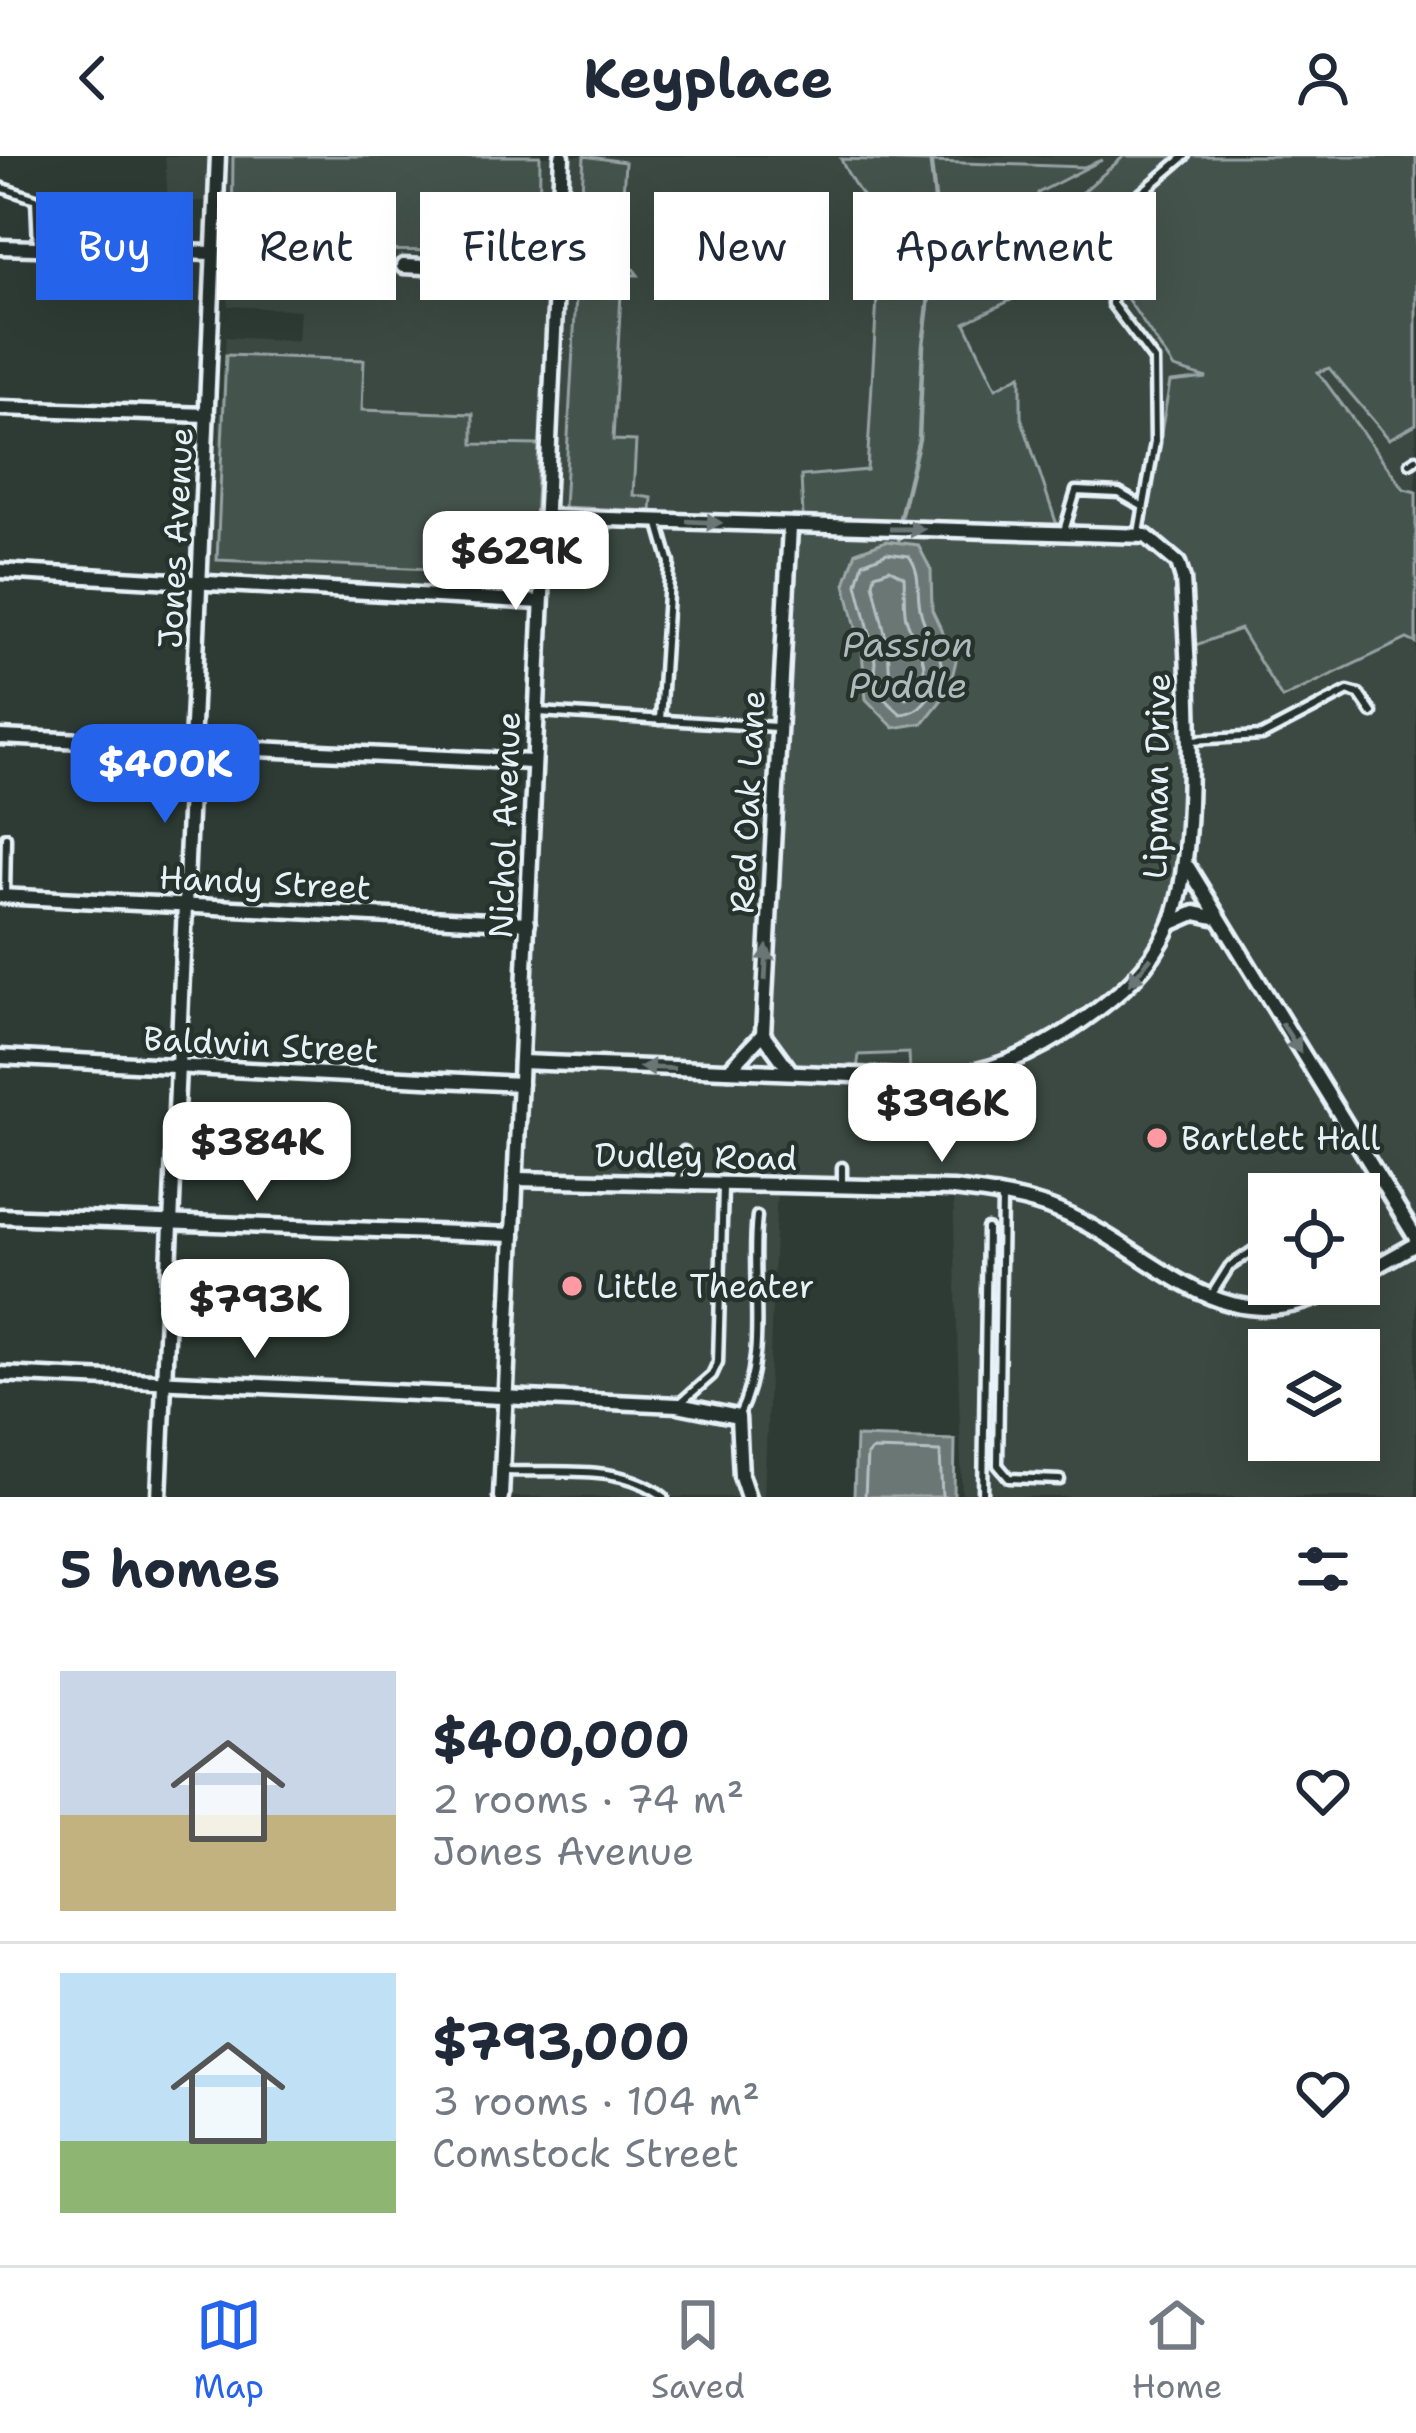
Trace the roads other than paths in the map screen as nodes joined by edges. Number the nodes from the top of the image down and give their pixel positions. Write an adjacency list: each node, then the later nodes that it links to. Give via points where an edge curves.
1 (218, 156): 10 (street, Jones Avenue)
2 (562, 156): 5 (street, Nichol Avenue)
3 (1185, 156): 16 (lane, via 1132,201 1115,236 1112,304 1154,360 1155,442)
4 (0, 188): 6 (lane)
5 (560, 192)
6 (36, 200)
7 (0, 247): 8 (street)
8 (36, 248)
9 (193, 252): 10 (street)
10 (213, 253): 15 (street, Jones Avenue)
11 (403, 266): 12 (street)
12 (420, 267)
13 (556, 300): 17 (street, Nichol Avenue)
14 (0, 408): 15 (street)
15 (207, 415): 23 (street, Jones Avenue)
16 (1142, 506): 20 (lane, via 1119,493 1076,491); 21 (lane)
17 (545, 517): 18 (street); 24 (street, Nichol Avenue)
18 (657, 520): 19 (street, one-way to 19); 27 (lane, via 670,563)
19 (790, 527): 20 (street, one-way to 20); 28 (street, Red Oak Lane)
20 (1064, 531): 21 (street)
21 (1138, 536): 30 (street, Lipman Drive, via 1169,553 1183,579)
22 (0, 571): 23 (street)
23 (200, 580): 24 (street); 31 (street, Jones Avenue)
24 (541, 602): 25 (street, Nichol Avenue)
25 (536, 712): 27 (lane); 32 (street, Nichol Avenue)
26 (1372, 713): 30 (lane, via 1348,691 1262,736)
27 (660, 720): 28 (lane)
28 (776, 727): 40 (street, Red Oak Lane, one-way to 28)
29 (0, 737): 31 (street)
30 (1187, 740): 34 (street, Lipman Drive)
31 (193, 742): 32 (street); 36 (street, Jones Avenue)
32 (532, 762): 38 (street, Nichol Avenue)
33 (6, 837): 35 (lane)
34 (1187, 866): 37 (street); 39 (street, Lipman Drive)
35 (2, 896): 36 (street, Handy Street)
36 (185, 904): 38 (street, Handy Street); 43 (street, Jones Avenue)
37 (1218, 918): 39 (street, via 1196,913); 59 (street, one-way to 59)
38 (528, 923): 42 (street, Nichol Avenue)
39 (1171, 924): 45 (street, Lipman Drive, one-way to 45, via 1126,988 1067,1032 996,1069 930,1078)
40 (763, 1034): 44 (street); 45 (street)
41 (0, 1058): 43 (street, Baldwin Street)
42 (521, 1062): 44 (street, Lipman Drive, one-way to 42); 46 (street, Nichol Avenue)
43 (179, 1067): 46 (street, Baldwin Street); 56 (street, Jones Avenue)
44 (729, 1070): 45 (street, Lipman Drive)
45 (790, 1071)
46 (520, 1084): 49 (street, Nichol Avenue)
47 (684, 1151): 50 (lane)
48 (842, 1167): 52 (lane)
49 (517, 1180): 50 (street, Dudley Road); 58 (street, Nichol Avenue)
50 (677, 1182): 51 (street, Dudley Road)
51 (723, 1184): 52 (street, Dudley Road); 67 (lane, via 718,1362)
52 (842, 1186): 53 (street, Dudley Road)
53 (1002, 1195): 62 (street, Dudley Road, via 1063,1213); 70 (lane, via 998,1465 1009,1478)
54 (0, 1216): 56 (street)
55 (757, 1216): 68 (lane, via 758,1346)
56 (172, 1225): 58 (street); 65 (street, Jones Avenue)
57 (987, 1228): 75 (lane)
58 (513, 1235): 66 (street, Nichol Avenue)
59 (1416, 1241): 61 (street)
60 (1248, 1254): 62 (lane)
61 (1380, 1263)
62 (1211, 1297): 63 (street, Dudley Road, via 1250,1310)
63 (1296, 1305)
64 (0, 1373): 65 (street)
65 (163, 1382): 66 (street); 71 (street, Jones Avenue)
66 (507, 1395): 67 (street); 69 (street, Nichol Avenue)
67 (678, 1405): 68 (street)
68 (738, 1417): 74 (street)
69 (503, 1471): 72 (street, Nichol Avenue); 73 (lane, via 611,1474)
70 (1060, 1480)
71 (159, 1497)
72 (502, 1497)
73 (664, 1497)
74 (748, 1497)
75 (983, 1497)

